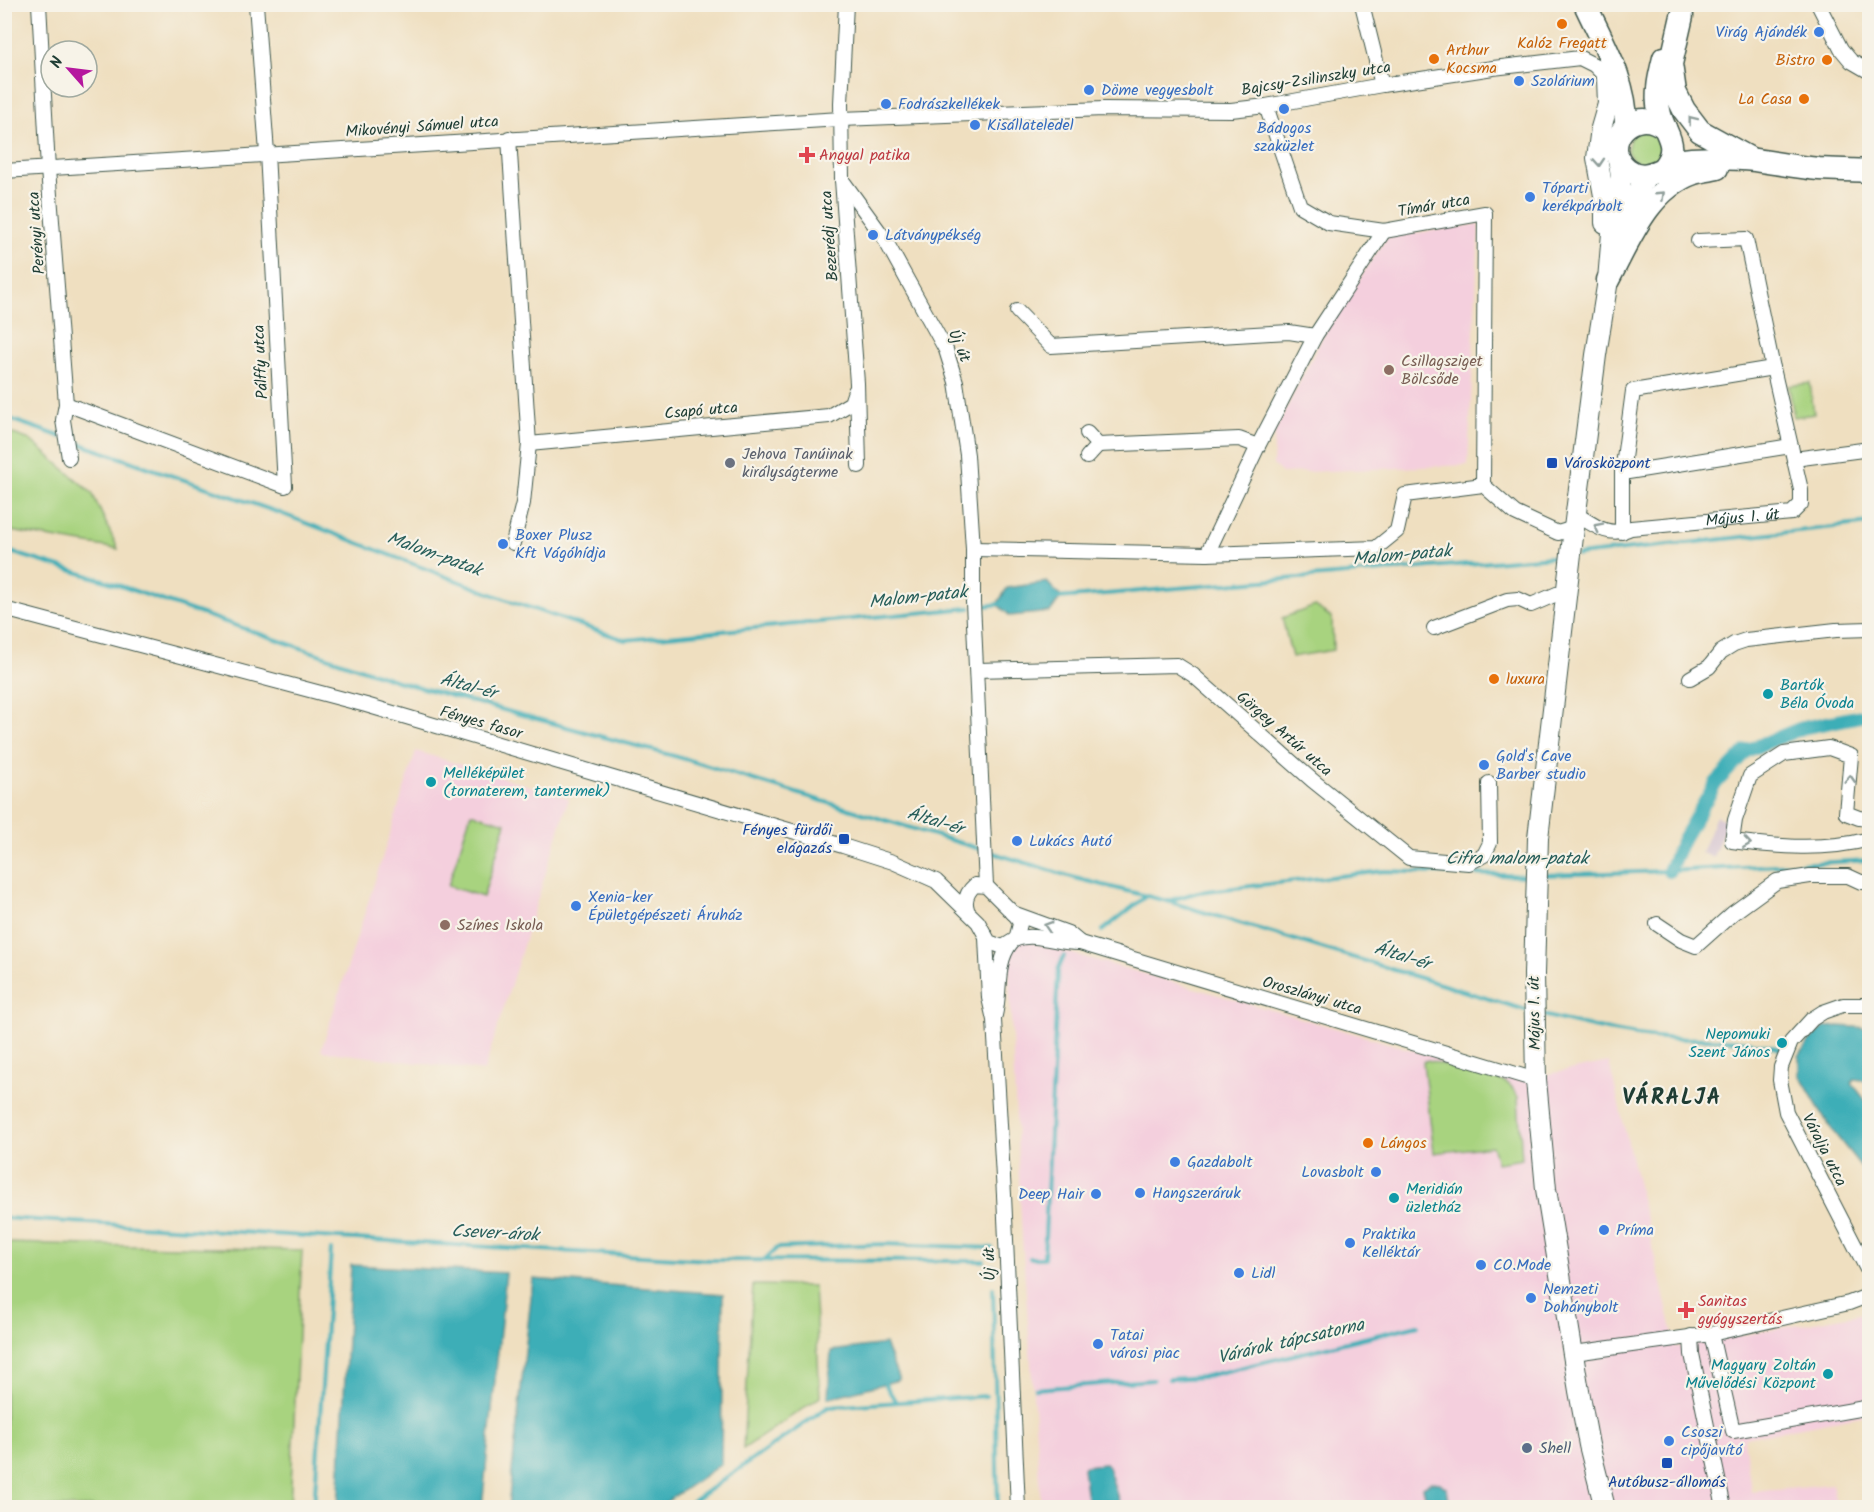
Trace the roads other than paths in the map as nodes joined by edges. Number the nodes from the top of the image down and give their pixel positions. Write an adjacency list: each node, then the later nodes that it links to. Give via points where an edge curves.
1 (39, 4): 21 (street, Perényi utca)
2 (256, 4): 18 (street, Pálffy utca)
3 (846, 4): 14 (street, Bezerédj utca)
4 (1362, 4): 12 (street)
5 (1818, 4): 10 (street, via 1841,49)
6 (1586, 7): 8 (main road); 15 (main road, via 1625,99)
7 (1686, 10): 16 (main road, via 1668,45 1662,67 1658,106); 20 (main road, one-way to 7, via 1700,131 1684,110 1671,64)
8 (1596, 40): 9 (street); 11 (main road)
9 (1580, 58): 11 (street); 12 (street, Bajcsy-Zsilinszky utca)
10 (1869, 72)
11 (1606, 78): 28 (main road, one-way to 28, via 1608,104 1597,158 1605,201)
12 (1382, 85): 13 (street, Bajcsy-Zsilinszky utca)
13 (1266, 106): 14 (street, Bajcsy-Zsilinszky utca); 26 (street, Tímár utca, via 1300,206 1329,223)
14 (841, 119): 17 (street, Mikovényi Sámuel utca); 25 (street, Bezerédj utca)
15 (1626, 126): 16 (main road, via 1641,119 1658,122); 19 (main road, via 1617,140)
16 (1667, 132): 20 (main road); 24 (main road, via 1671,155)
17 (509, 138): 18 (street, Mikovényi Sámuel utca); 35 (street)
18 (267, 153): 21 (street, Mikovényi Sámuel utca); 33 (street, Pálffy utca, via 285,486)
19 (1618, 158): 24 (main road, via 1629,170); 28 (main road, Május 1. út, via 1620,192)
20 (1753, 160): 23 (main road); 24 (main road, via 1690,159 1673,162); 28 (main road, one-way to 20, via 1647,209 1665,190 1692,173)
21 (48, 169): 22 (street, Mikovényi Sámuel utca); 33 (street, Perényi utca)
22 (4, 171)
23 (1869, 171)
24 (1655, 172): 28 (main road, Május 1. út, via 1635,198)
25 (842, 180): 32 (street, Bezerédj utca); 48 (street, Új út, via 884,238 946,350 956,382 967,455)
26 (1384, 231): 30 (street); 44 (street, Tímár utca, via 1485,213)
27 (1698, 241): 31 (street, Május 1. út, via 1746,239)
28 (1608, 280): 46 (main road, Május 1. út)
29 (1017, 311): 30 (street, via 1051,346 1290,332)
30 (1315, 336): 37 (street)
31 (1773, 368): 39 (street, Május 1. út); 43 (street, via 1633,391)
32 (858, 383): 35 (street, Csapó utca, via 851,403 829,416); 42 (street, Bezerédj utca)
33 (66, 404): 41 (street, Perényi utca, via 63,420)
34 (1087, 433): 36 (street)
35 (529, 444): 47 (street, via 523,503)
36 (1098, 445): 37 (street, via 1239,438); 40 (street)
37 (1258, 446): 49 (street)
38 (1869, 448): 39 (street)
39 (1793, 452): 43 (street); 45 (street, Május 1. út, via 1802,504 1792,513)
40 (1087, 457)
41 (69, 458)
42 (859, 466)
43 (1622, 473): 45 (street)
44 (1483, 485): 46 (street, via 1515,513); 49 (street, via 1405,495 1397,531 1376,548)
45 (1622, 532): 46 (street, Május 1. út, one-way to 46)
46 (1573, 538): 50 (main road, Május 1. út)
47 (513, 543)
48 (973, 549): 49 (street); 54 (street, Új út)
49 (1208, 554)
50 (1566, 590): 52 (street, via 1531,605 1518,599 1507,600); 71 (main road, Május 1. út, via 1538,838)
51 (4, 609): 60 (street, Fényes fasor, via 366,705 843,846 919,873)
52 (1434, 628)
53 (1869, 630): 55 (street, via 1746,640 1721,652 1709,667)
54 (977, 670): 56 (street, Görgey Artúr utca, via 1177,665 1409,858 1469,863 1484,855 1490,843); 61 (street, Új út)
55 (1690, 678)
56 (1489, 783)
57 (1869, 819): 58 (street, one-way to 58, via 1846,813 1851,756 1829,748 1784,754 1750,776 1732,841 1814,848)
58 (1869, 838)
59 (1869, 882): 65 (street, via 1848,876 1810,876 1777,882 1696,946)
60 (943, 886): 62 (street, Fényes fasor); 63 (street, Fényes fasor)
61 (986, 886): 62 (street, Fényes fasor, via 975,885); 64 (street)
62 (971, 889): 63 (street)
63 (967, 909): 66 (street, Fényes fasor)
64 (1013, 913): 67 (street, via 1020,924); 68 (street, Oroszlányi utca, one-way to 64, via 1068,933)
65 (1657, 924)
66 (986, 938): 67 (street, Oroszlányi utca, via 1003,947); 70 (street, Új út)
67 (1014, 941): 68 (street, Oroszlányi utca, via 1026,936); 70 (street, Új út, via 1001,961 999,999)
68 (1080, 943): 71 (street, Oroszlányi utca)
69 (1869, 1005): 72 (street, Váralja utca, via 1843,1005 1822,1012 1791,1042 1780,1080 1786,1112)
70 (993, 1020): 78 (street, Új út)
71 (1536, 1080): 76 (main road, Május 1. út, via 1546,1189)
72 (1869, 1275)
73 (1869, 1295): 74 (street)
74 (1711, 1334): 75 (street); 77 (street, via 1733,1431)
75 (1691, 1336): 76 (street); 80 (street)
76 (1574, 1353): 79 (main road, Május 1. út, via 1589,1445)
77 (1869, 1407)
78 (1018, 1508)
79 (1605, 1508)
80 (1724, 1508)

